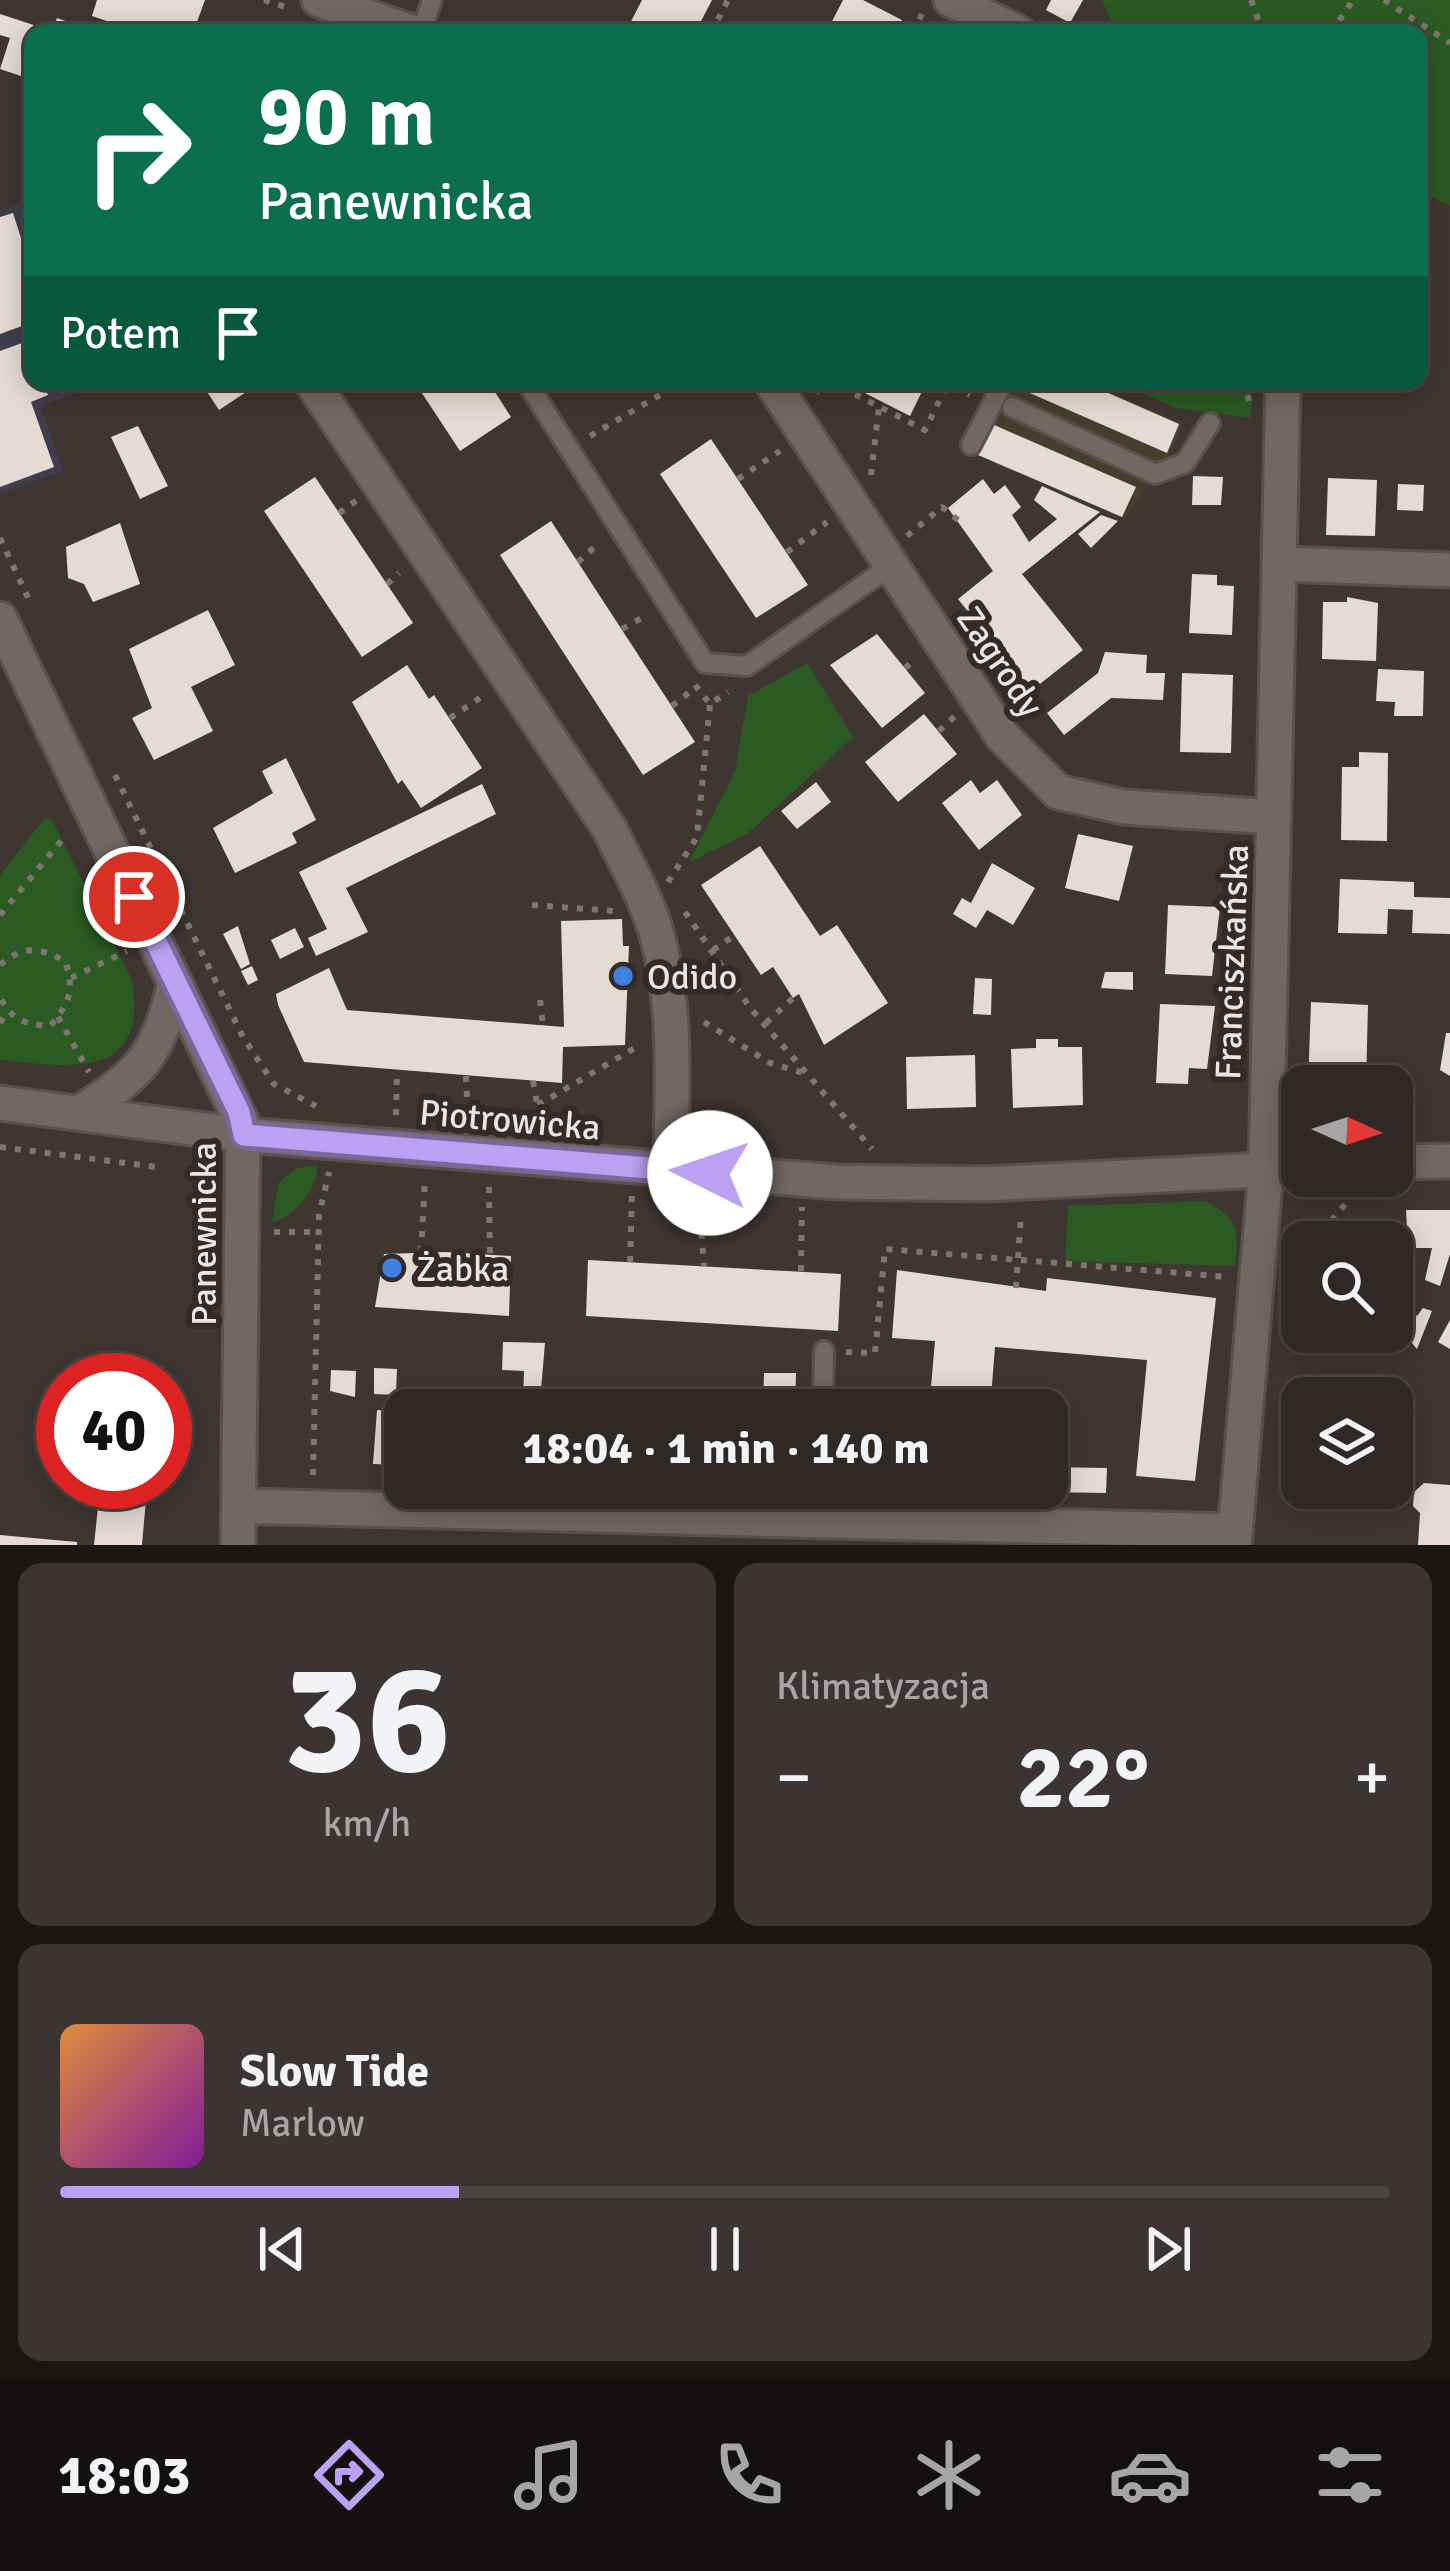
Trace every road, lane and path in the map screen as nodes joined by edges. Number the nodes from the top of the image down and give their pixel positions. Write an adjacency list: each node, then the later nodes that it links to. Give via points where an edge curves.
1 (319, 0): 4 (street)
2 (1384, 0): 6 (path)
3 (938, 4): 5 (street)
4 (391, 24)
5 (994, 24)
6 (1421, 24)
7 (317, 390): 40 (street, via 609,828)
8 (532, 390): 21 (lane)
9 (668, 390): 21 (path)
10 (777, 390): 26 (street, Zagrody)
11 (818, 390): 16 (path)
12 (846, 390): 17 (path)
13 (945, 390): 17 (path, via 925,430)
14 (999, 390): 20 (lane)
15 (1283, 390): 28 (street, Franciszkańska)
16 (801, 401)
17 (879, 407): 22 (path)
18 (1012, 407): 19 (lane, via 1155,475 1185,463)
19 (1210, 423)
20 (971, 445)
21 (568, 448): 26 (lane, via 705,663 747,665)
22 (870, 484)
23 (958, 520): 26 (path, via 942,507)
24 (0, 538): 32 (path)
25 (603, 540): 27 (path)
26 (895, 555): 38 (street, Zagrody, via 1003,737 1058,792 1124,807)
27 (578, 562)
28 (1280, 564): 29 (street); 38 (street, Franciszkańska)
29 (1450, 570)
30 (651, 614): 33 (path)
31 (0, 620): 48 (street, Panewnicka)
32 (40, 622)
33 (622, 629)
34 (696, 687): 36 (path)
35 (710, 704): 40 (path, via 697,837)
36 (672, 706)
37 (111, 767): 67 (path, via 243,1037 274,1084)
38 (1274, 817): 79 (street, Franciszkańska)
39 (69, 831): 42 (path)
40 (646, 901): 41 (path); 44 (path); 52 (street)
41 (532, 905)
42 (0, 915)
43 (735, 935): 44 (path)
44 (712, 950): 56 (path)
45 (127, 951): 47 (path)
46 (0, 965): 47 (path, via 16,951 41,948 64,961)
47 (71, 978): 54 (path)
48 (175, 983): 64 (street, via 151,1058 131,1080); 71 (street, Panewnicka)
49 (0, 997): 53 (path)
50 (793, 998): 56 (path)
51 (540, 1000): 57 (path)
52 (669, 1000): 61 (path, via 770,1064); 80 (street)
53 (8, 1012): 54 (path, via 24,1024 50,1026); 55 (path)
54 (58, 1017): 64 (path)
55 (0, 1023)
56 (766, 1023): 61 (path)
57 (543, 1025)
58 (641, 1044): 66 (path)
59 (397, 1071): 68 (path)
60 (104, 1073): 64 (path)
61 (807, 1074): 74 (path)
62 (466, 1076): 69 (path)
63 (533, 1081): 66 (path)
64 (86, 1089): 65 (street, Piotrowicka); 71 (street, Piotrowicka)
65 (0, 1103)
66 (538, 1105): 70 (path)
67 (334, 1111)
68 (396, 1116)
69 (468, 1123)
70 (542, 1129)
71 (244, 1135): 80 (street, Piotrowicka); 103 (street, Panewnicka)
72 (0, 1147): 78 (path)
73 (850, 1148): 74 (path)
74 (872, 1149): 75 (path)
75 (888, 1149)
76 (1450, 1161): 77 (street)
77 (1413, 1162)
78 (157, 1167)
79 (1266, 1170): 80 (street, Piotrowicka, via 942,1184); 81 (street, Piotrowicka); 107 (street, Franciszkańska)
80 (671, 1171)
81 (1281, 1173)
82 (329, 1175): 92 (path)
83 (425, 1180): 93 (path)
84 (489, 1183): 94 (path)
85 (632, 1191): 95 (path)
86 (698, 1194): 97 (path)
87 (1351, 1197): 90 (path)
88 (802, 1198): 98 (path)
89 (1022, 1200): 96 (path)
90 (1331, 1221)
91 (274, 1232): 92 (path)
92 (319, 1232): 104 (path)
93 (421, 1252)
94 (490, 1255)
95 (630, 1262)
96 (1017, 1264): 99 (path); 100 (path); 101 (path, via 885,1249 875,1353)
97 (704, 1266)
98 (801, 1271)
99 (1229, 1277)
100 (1016, 1288)
101 (824, 1351): 102 (lane)
102 (823, 1389)
103 (238, 1506): 104 (street); 108 (street, Panewnicka)
104 (313, 1507): 105 (street)
105 (384, 1507)
106 (882, 1509): 107 (street)
107 (1234, 1538)
108 (238, 1545)

